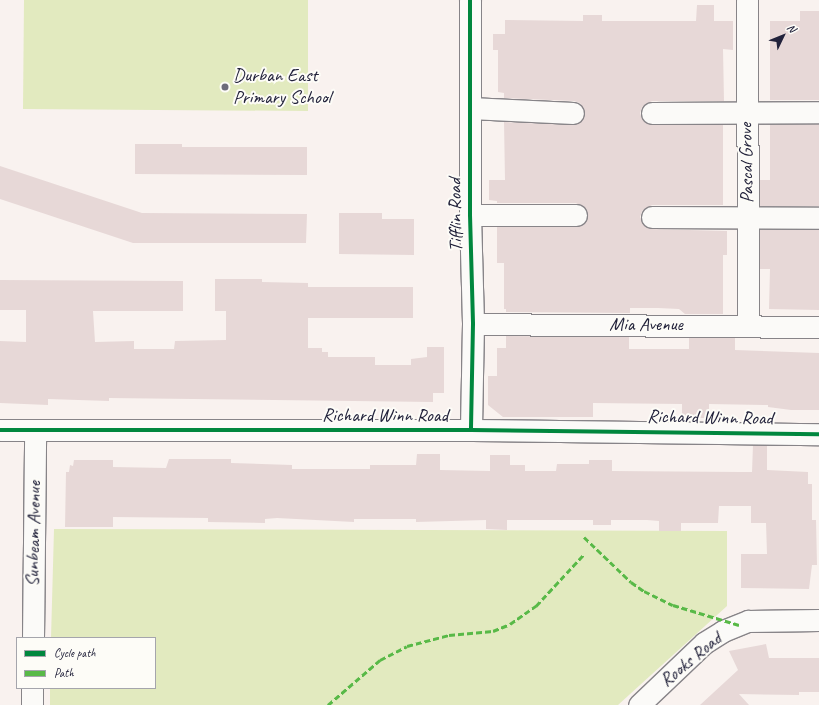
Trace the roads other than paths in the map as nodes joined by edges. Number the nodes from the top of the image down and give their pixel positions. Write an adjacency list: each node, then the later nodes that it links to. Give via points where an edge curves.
1 (470, 0): 3 (street, Tifflin Road)
2 (747, 0): 4 (street, Pascal Grove)
3 (470, 108): 6 (street); 8 (street, Tifflin Road)
4 (746, 112): 5 (street); 7 (street); 11 (street, Pascal Grove)
5 (819, 112)
6 (573, 113)
7 (652, 114)
8 (470, 215): 9 (street); 13 (street, Tifflin Road)
9 (576, 215)
10 (652, 217): 11 (street)
11 (747, 218): 12 (street); 14 (street, Pascal Grove)
12 (819, 218)
13 (473, 324): 14 (street, Mia Avenue); 17 (street, Tifflin Road)
14 (748, 326): 15 (street, Mia Avenue)
15 (819, 327)
16 (0, 430): 18 (street, Richard Winn Road)
17 (471, 430): 18 (street, Richard Winn Road); 19 (street, Richard Winn Road)
18 (35, 431): 21 (street, Sunbeam Avenue)
19 (819, 434)
20 (819, 620): 24 (street, Rooks Road, via 748,621 723,631 704,643)
21 (33, 637)
22 (32, 689): 23 (street)
23 (32, 705)
24 (639, 705)

